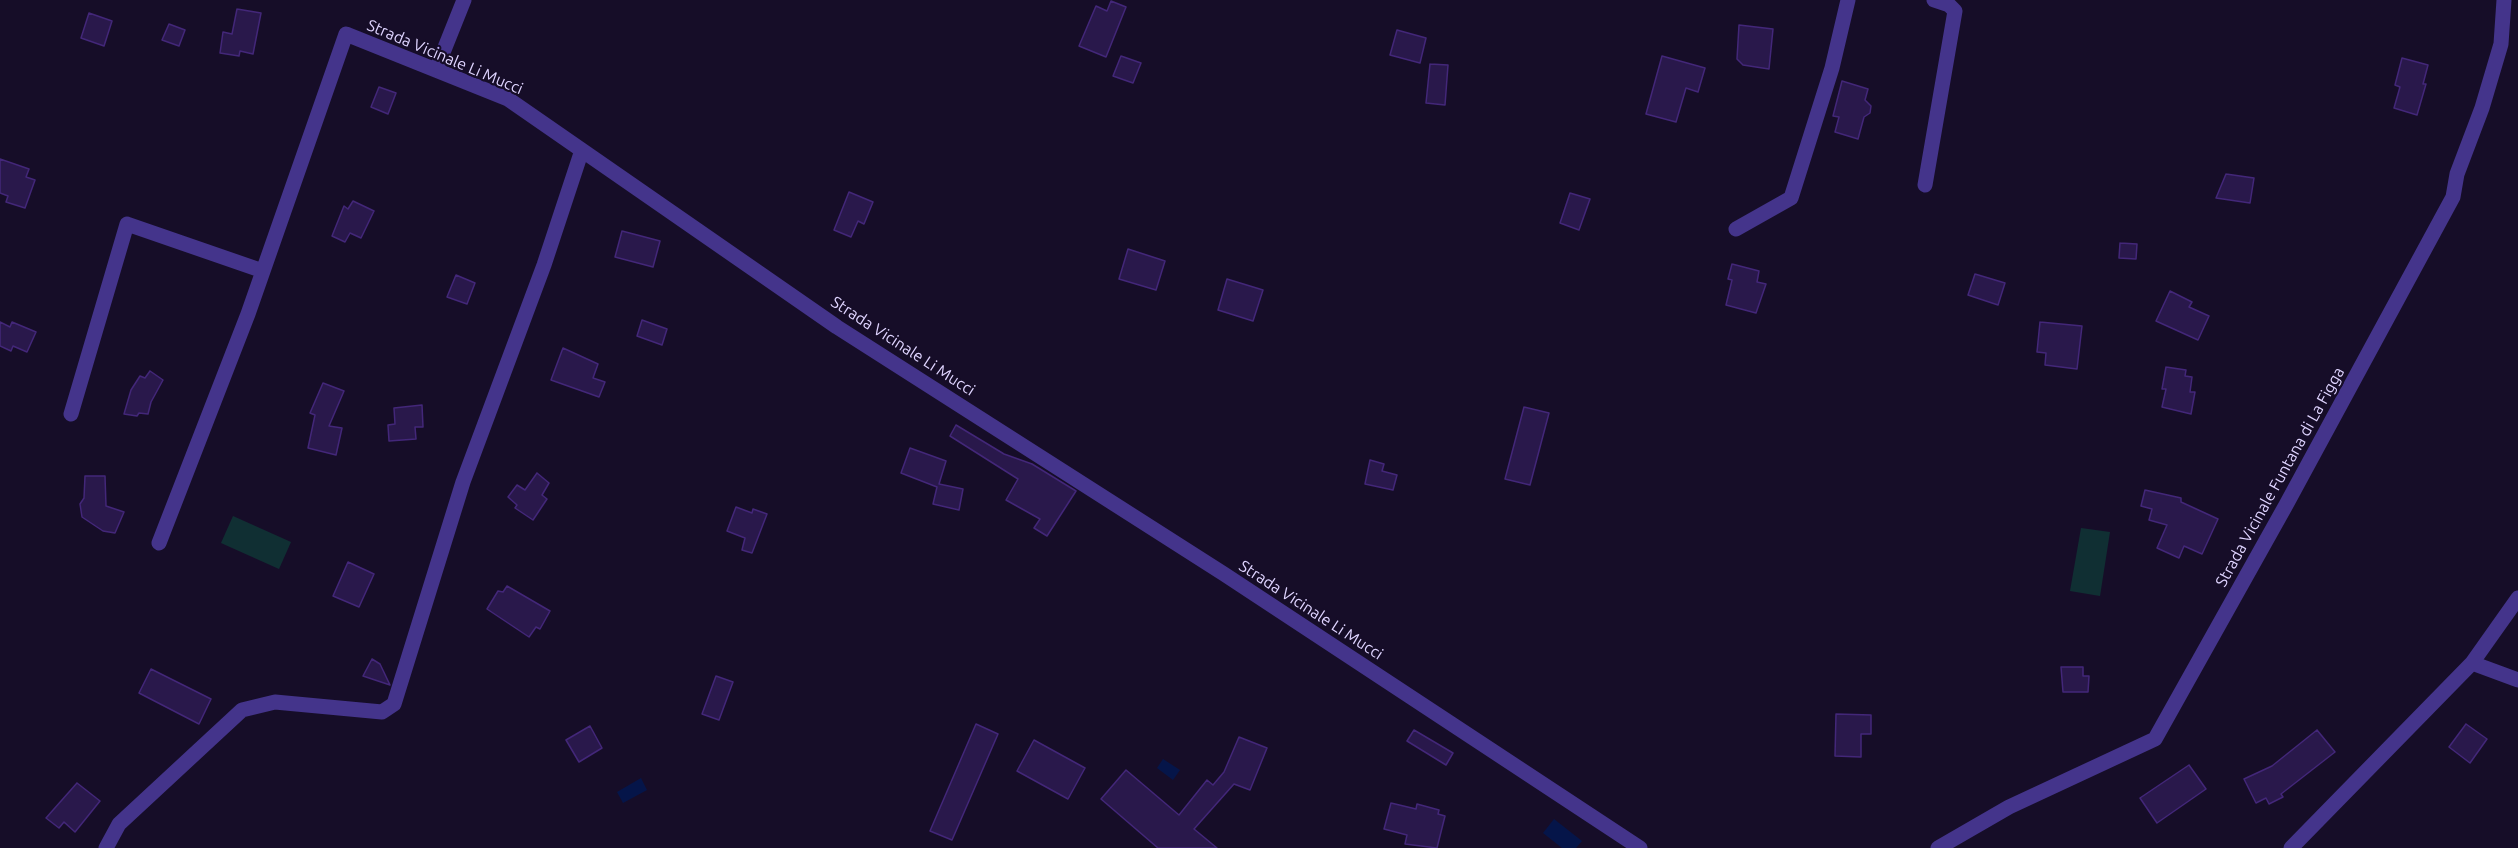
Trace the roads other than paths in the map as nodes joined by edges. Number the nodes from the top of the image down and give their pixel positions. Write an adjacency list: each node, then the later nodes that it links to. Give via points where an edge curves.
1 (464, 0): 5 (street)
2 (1848, 0): 8 (street, via 1832,68 1791,198)
3 (1934, 0): 7 (street, via 1954,11)
4 (2504, 0): 17 (street, Strada Vicinale Funtana di La Figga, via 2501,44 2457,174 2453,197 2155,739 2009,807)
5 (436, 70): 6 (street, Strada Vicinale Li Mucci, via 508,99); 9 (street, Strada Vicinale Li Mucci, via 346,34)
6 (582, 150): 15 (street, via 463,483 394,704 382,712 275,702 242,710 119,824); 16 (street, Strada Vicinale Li Mucci, via 837,327 1224,574)
7 (1924, 185)
8 (1736, 229)
9 (263, 271): 10 (street, via 127,224); 11 (street, Strada Vicinale Li Mucci)
10 (71, 414)
11 (159, 543)
12 (2518, 598): 13 (street)
13 (2472, 663): 14 (street); 18 (street)
14 (2518, 680)
15 (106, 848)
16 (1640, 848)
17 (1938, 848)
18 (2291, 848)

